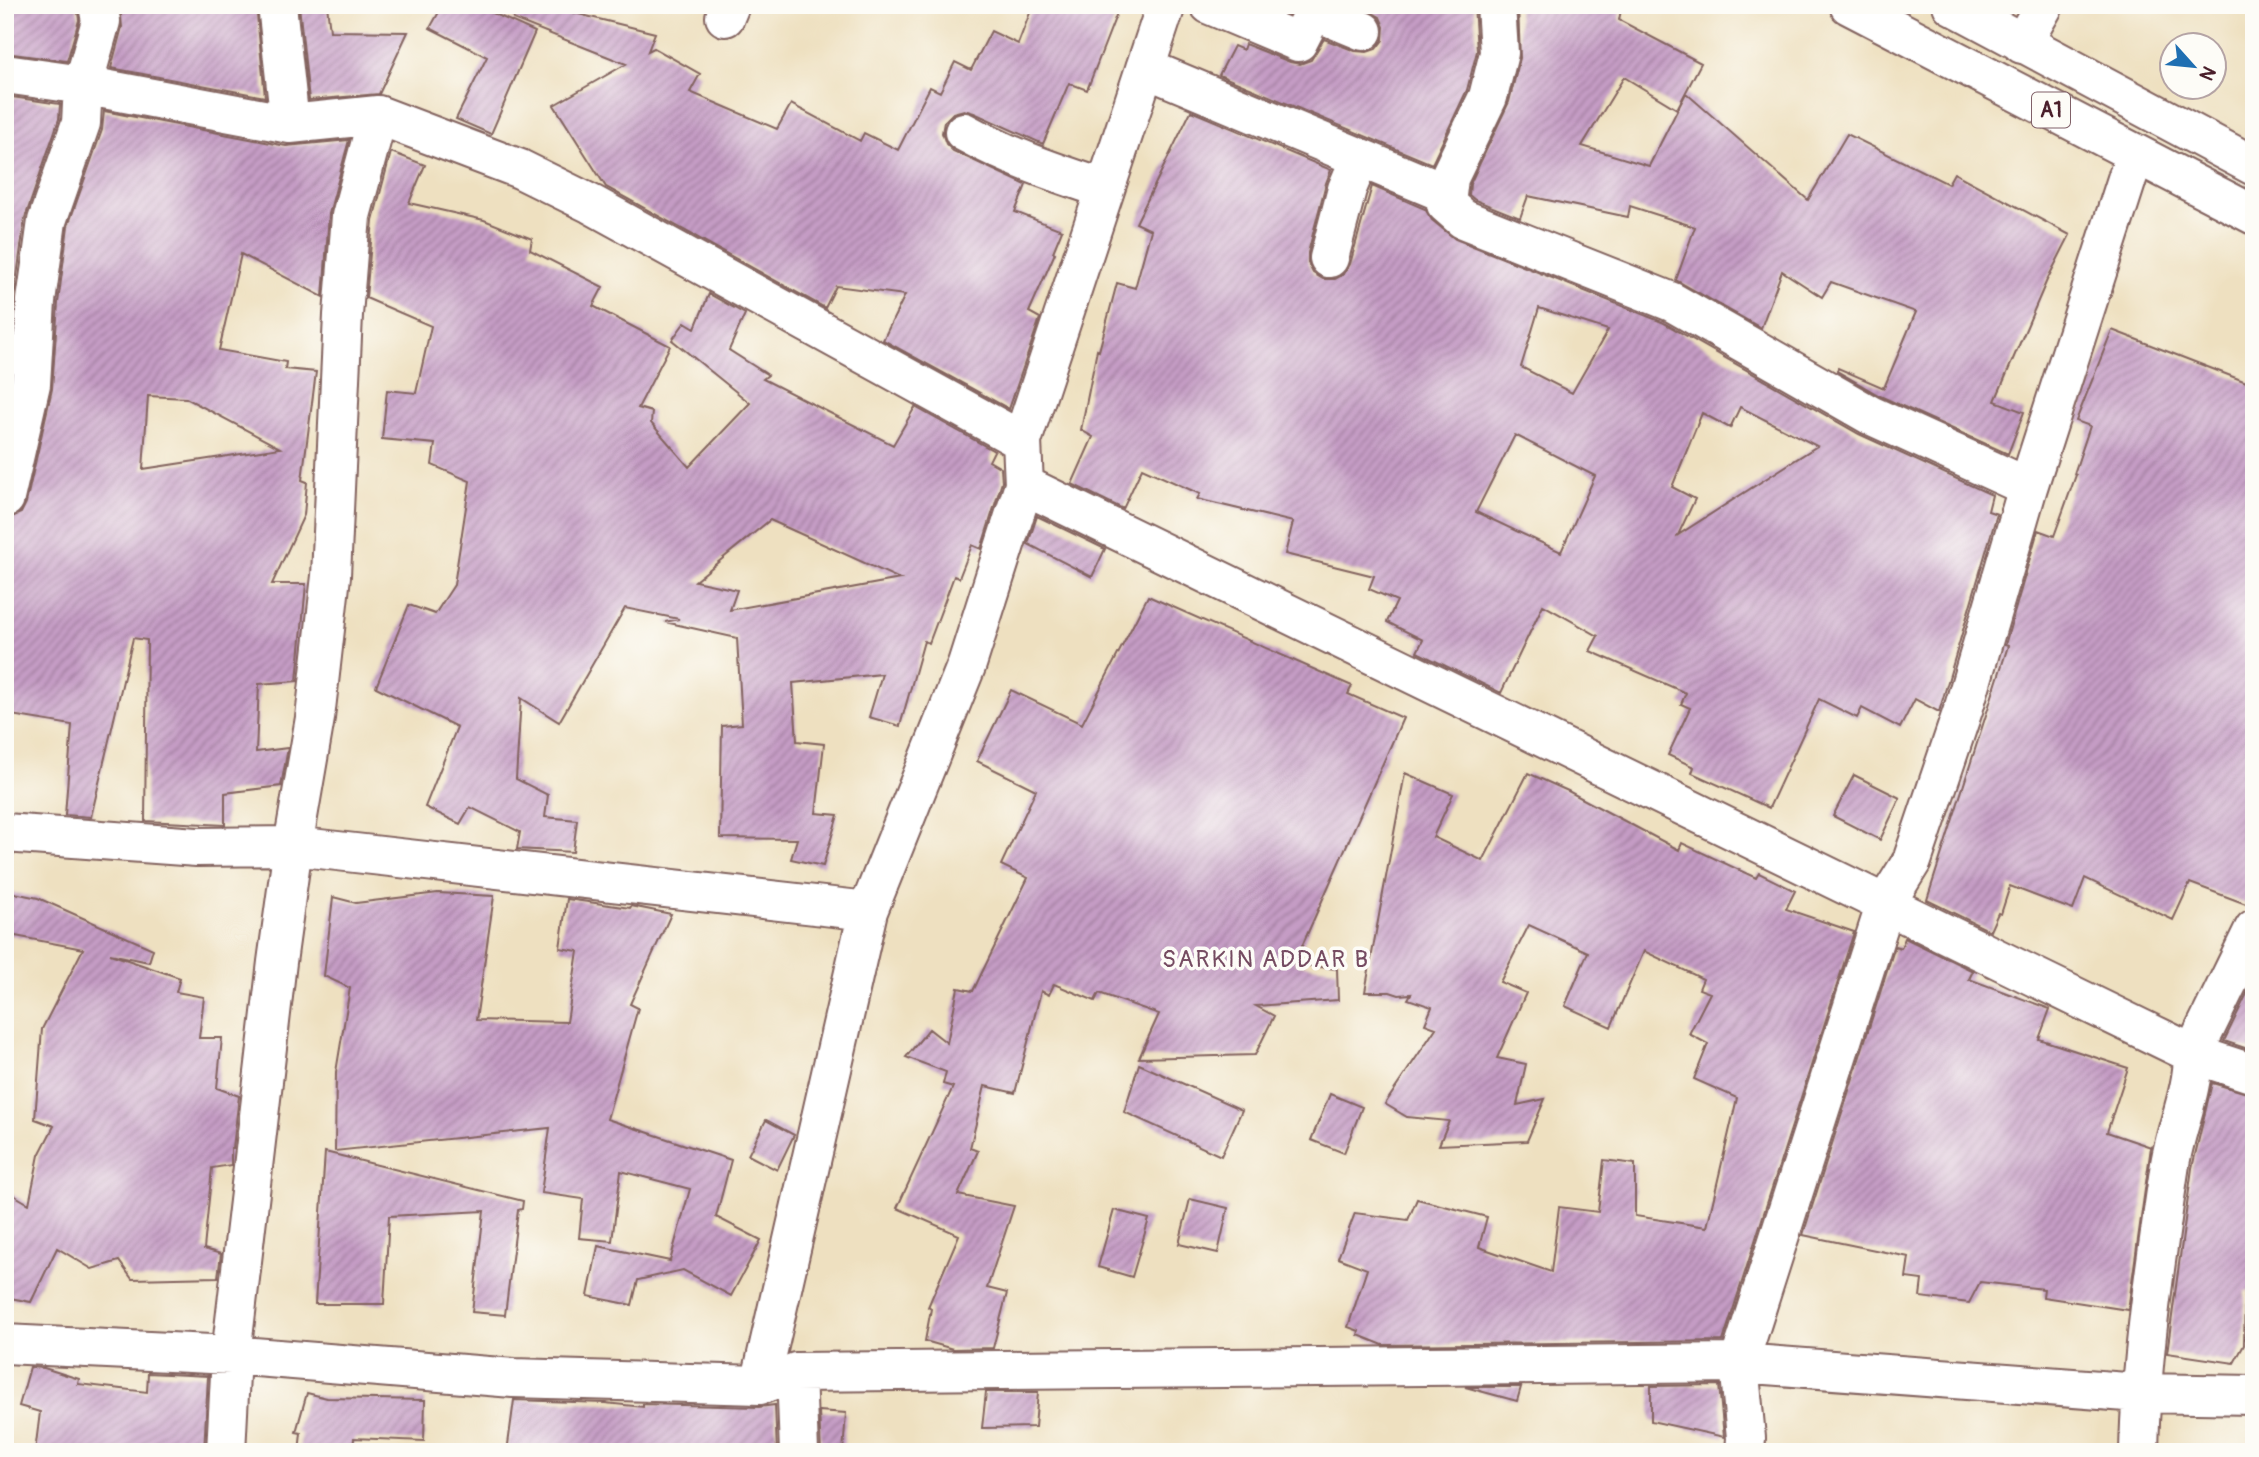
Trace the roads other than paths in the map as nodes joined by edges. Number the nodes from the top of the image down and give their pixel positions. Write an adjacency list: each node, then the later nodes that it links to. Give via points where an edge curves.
1 (98, 5): 13 (main road, via 101,21)
2 (277, 5): 15 (main road)
3 (1166, 5): 11 (main road)
4 (1210, 5): 9 (main road, via 1298,42 1314,11)
5 (1496, 5): 21 (main road, via 1499,52 1488,97 1449,178)
6 (1849, 5): 17 (main road, A1)
7 (1952, 5): 10 (main road, A1)
8 (2044, 5): 10 (main road)
9 (1363, 31)
10 (2022, 44): 19 (main road, A1)
11 (1145, 68): 18 (main road); 20 (main road)
12 (5, 74): 13 (main road)
13 (83, 85): 15 (main road); 27 (main road, via 81,123 47,221 31,384)
14 (379, 115): 15 (main road); 24 (main road, via 520,169 591,204); 29 (main road, via 351,216 331,576 315,718)
15 (290, 124)
16 (964, 132): 20 (main road, via 1033,166)
17 (2135, 154): 22 (main road, A1); 26 (main road)
18 (1360, 158): 21 (main road); 23 (main road)
19 (2254, 166)
20 (1105, 189): 24 (main road)
21 (1447, 194): 26 (main road, via 1446,204 1463,219 1672,302 1870,415)
22 (2254, 215)
23 (1329, 258)
24 (1022, 441): 25 (main road)
25 (1024, 485): 30 (main road); 31 (main road, via 967,664)
26 (2028, 486): 30 (main road, via 1964,707 1912,861)
27 (5, 498)
28 (5, 833): 29 (main road, via 197,847)
29 (293, 846): 31 (main road); 36 (main road)
30 (1886, 903): 33 (main road); 37 (main road)
31 (868, 911): 39 (main road)
32 (2254, 929): 33 (main road)
33 (2193, 1054): 34 (main road); 40 (main road, via 2193,1072 2171,1161)
34 (2254, 1073)
35 (5, 1344): 36 (main road)
36 (231, 1355): 39 (main road, via 513,1378); 42 (main road)
37 (1739, 1363): 38 (main road); 40 (main road); 44 (main road)
38 (796, 1372): 39 (main road); 43 (main road)
39 (760, 1385)
40 (2140, 1393): 41 (main road); 45 (main road)
41 (2254, 1395)
42 (226, 1452)
43 (799, 1452)
44 (1745, 1452)
45 (2139, 1452)

